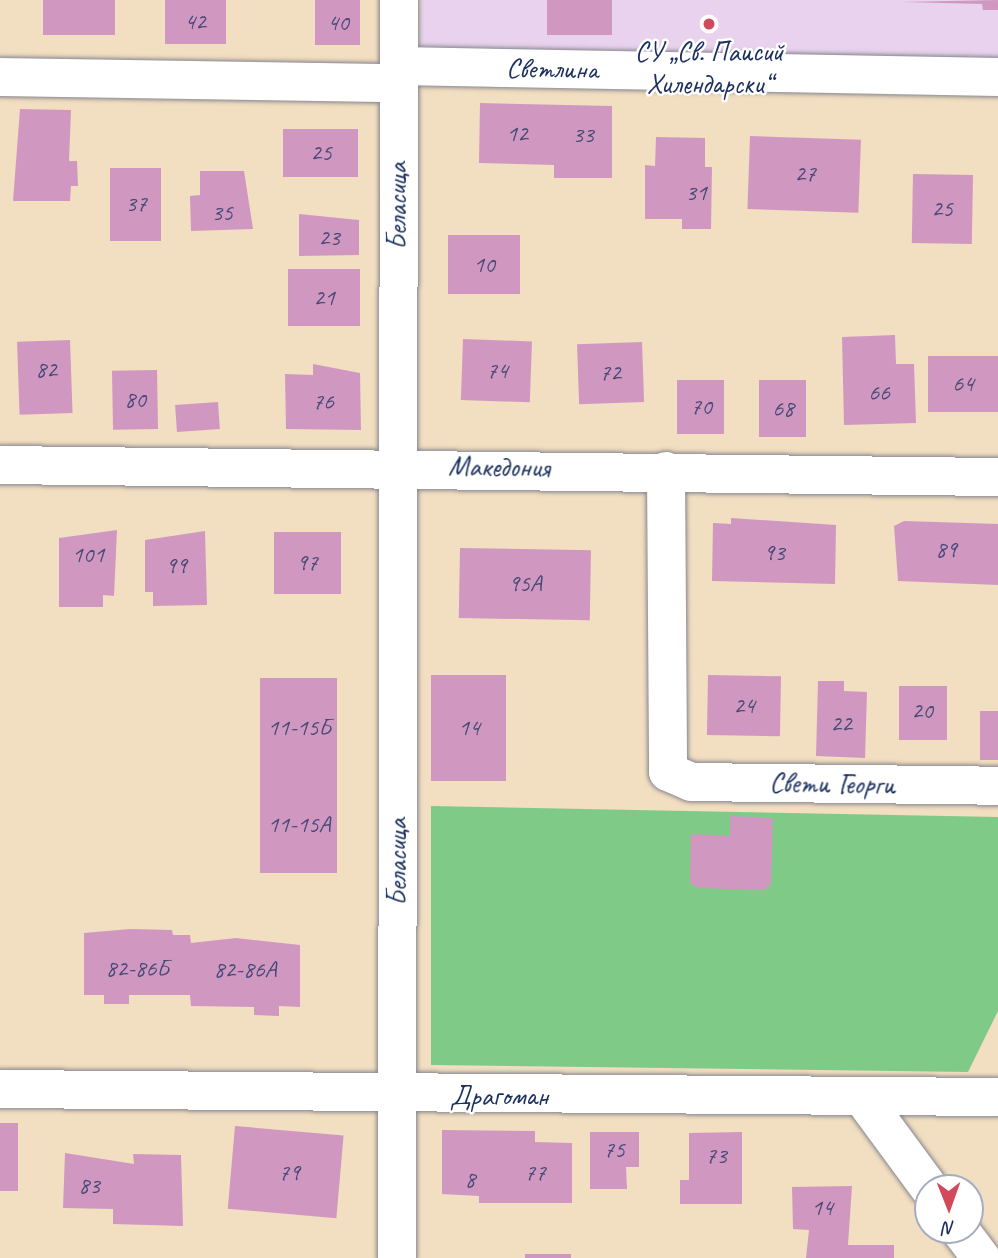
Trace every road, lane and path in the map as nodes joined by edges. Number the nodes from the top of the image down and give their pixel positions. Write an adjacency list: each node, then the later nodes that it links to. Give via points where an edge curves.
1 (399, 0): 2 (street, Беласица)
2 (399, 75): 3 (street, Светлина); 4 (street, Светлина); 6 (street, Беласица)
3 (0, 77)
4 (998, 77)
5 (0, 465): 6 (street, Македония)
6 (397, 465): 7 (street, Македония); 12 (street, Беласица)
7 (666, 471): 8 (street, Македония); 9 (street, Свети Георги, via 668,772 691,782)
8 (998, 477)
9 (998, 786)
10 (0, 1090): 12 (street, Драгоман)
11 (997, 1095): 13 (street, Драгоман)
12 (397, 1096): 13 (street, Драгоман); 15 (street, Беласица)
13 (863, 1098): 14 (street)
14 (919, 1174)
15 (397, 1258)

